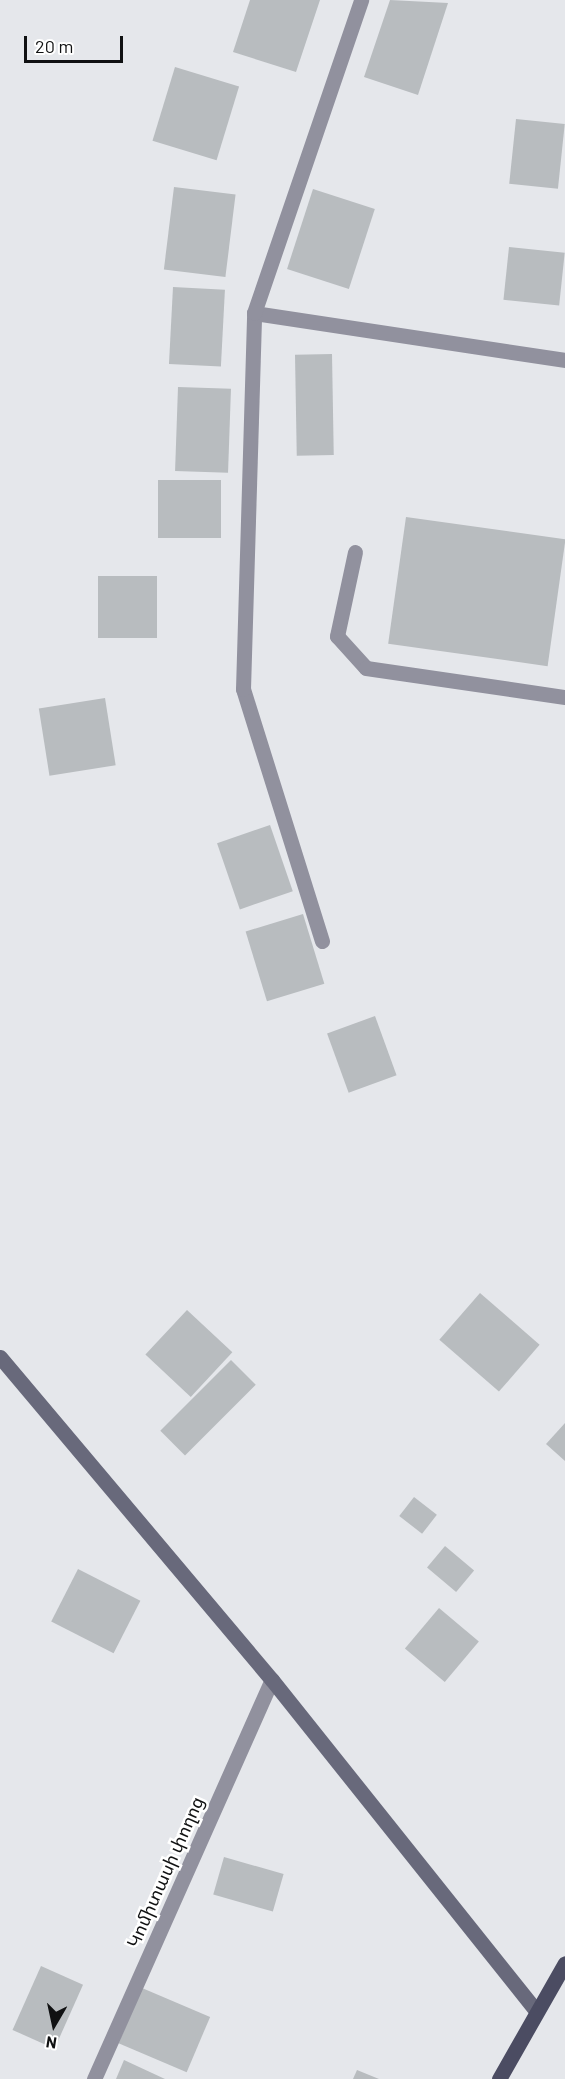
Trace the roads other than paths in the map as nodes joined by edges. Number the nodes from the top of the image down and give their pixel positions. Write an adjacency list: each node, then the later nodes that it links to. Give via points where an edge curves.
1 (362, 0): 2 (street)
2 (254, 313): 3 (street); 6 (street, via 243,689)
3 (565, 360)
4 (355, 552): 5 (street, via 338,636 366,668)
5 (565, 697)
6 (322, 941)
7 (0, 1357): 8 (street)
8 (272, 1680): 10 (street); 11 (street, Կոմիտասի փողոց)
9 (565, 1964): 10 (main road)
10 (535, 2010): 12 (main road)
11 (94, 2079)
12 (499, 2079)

